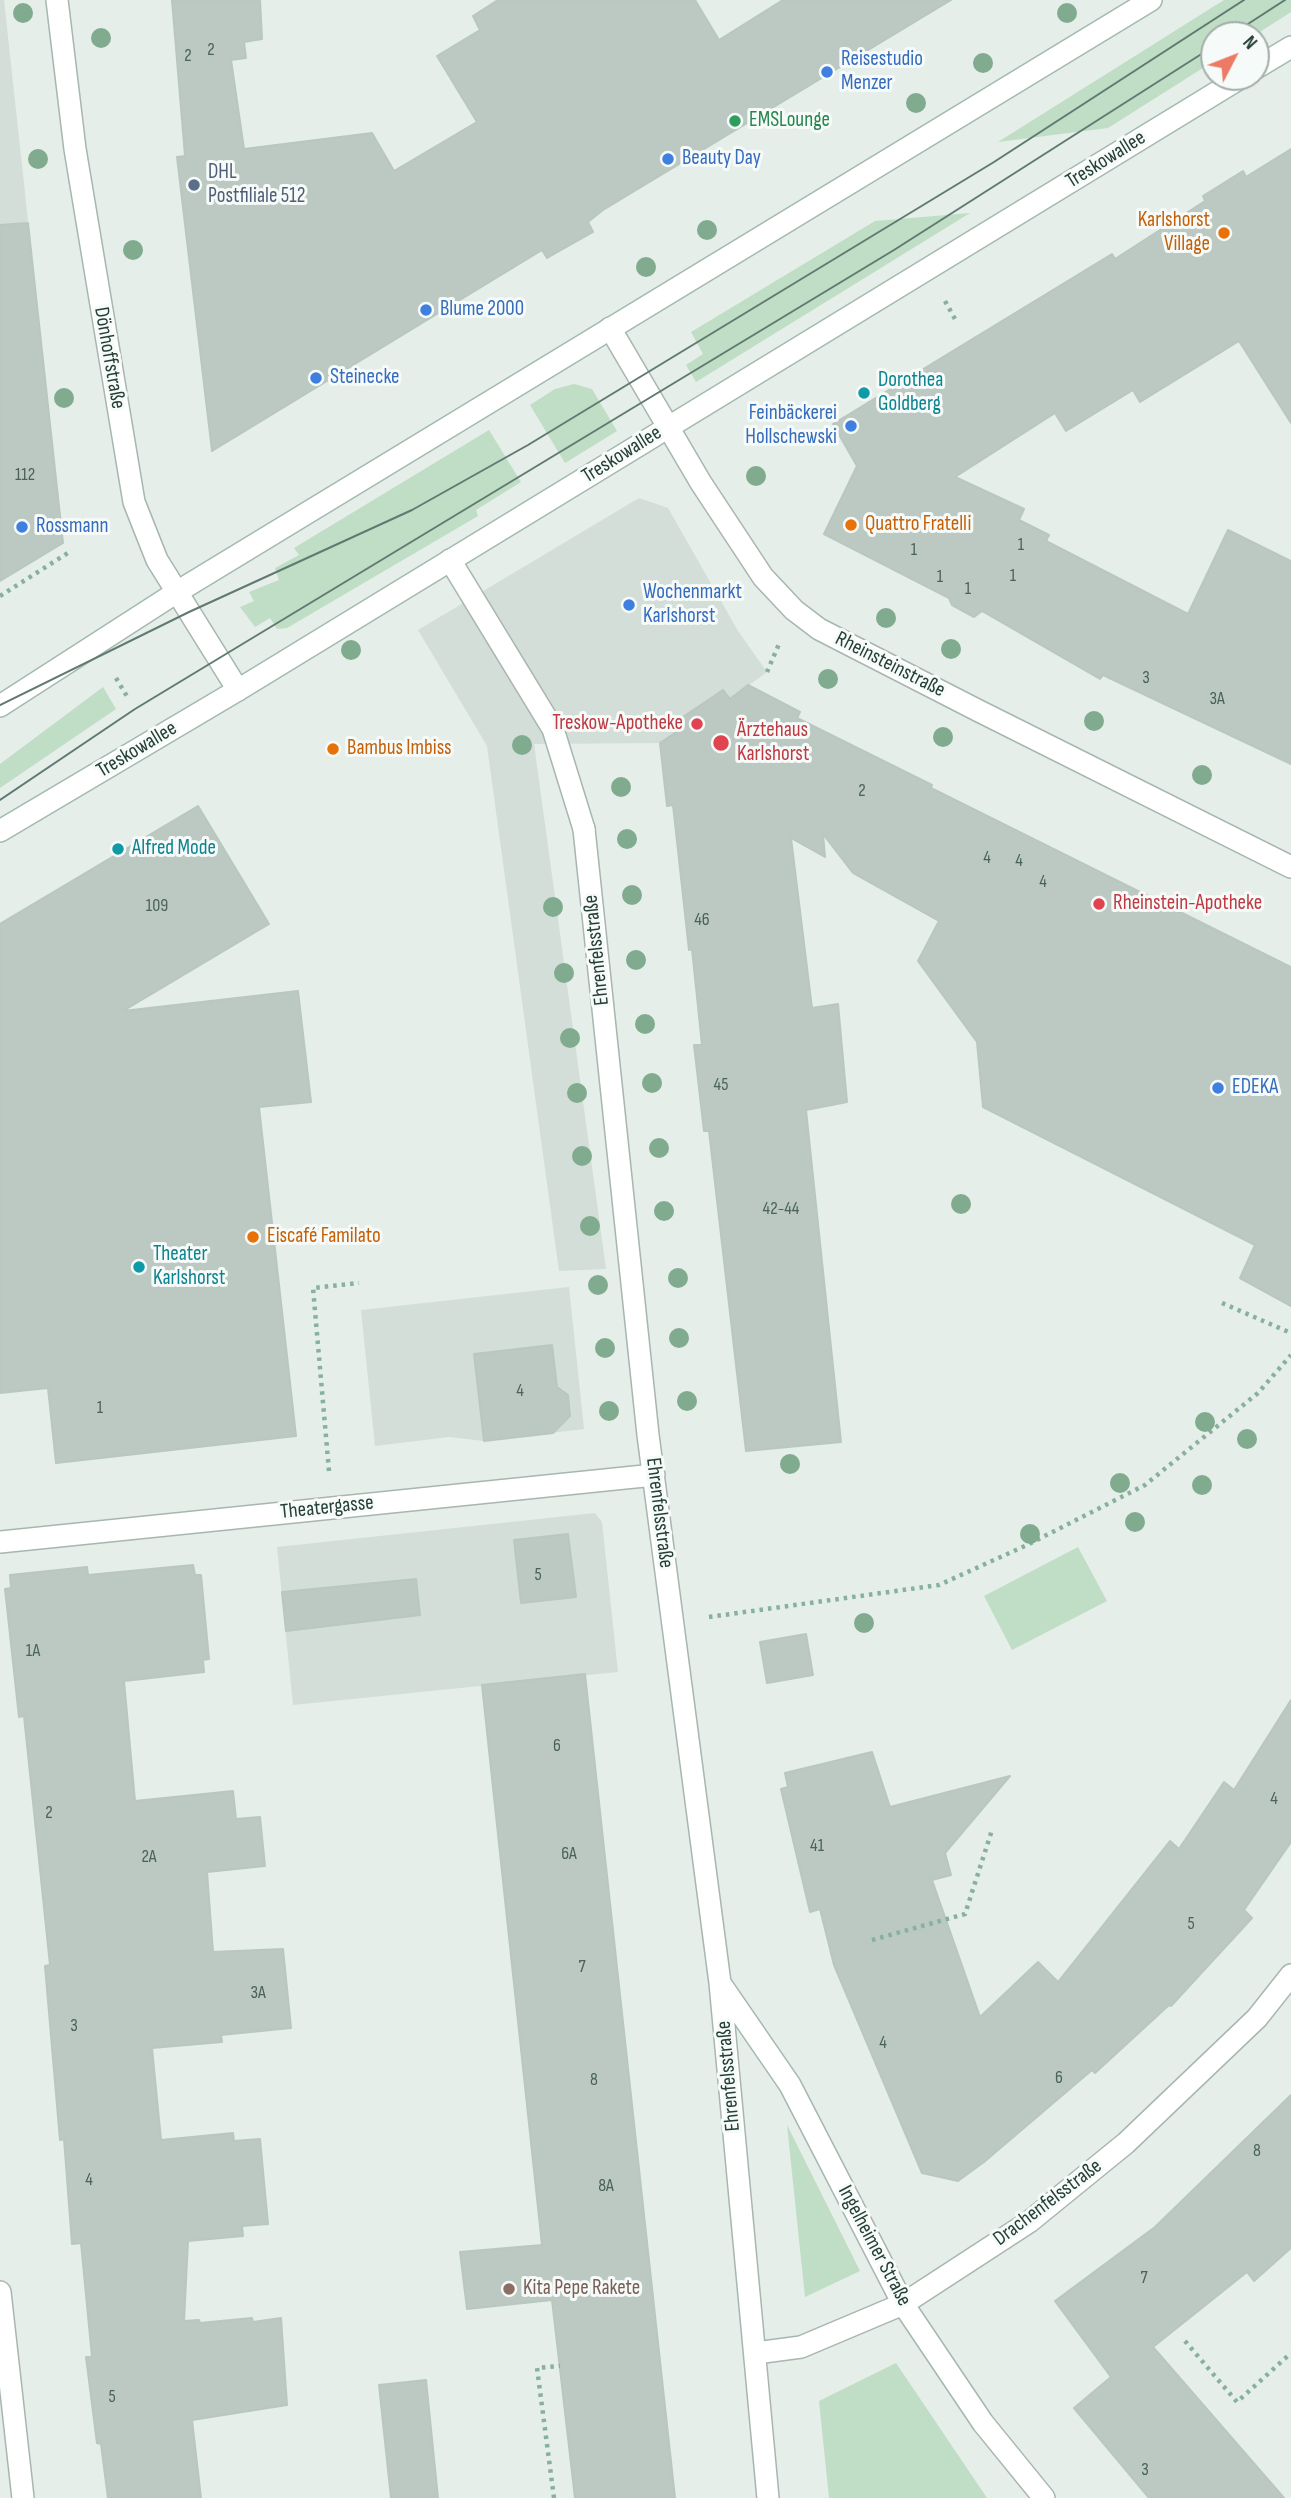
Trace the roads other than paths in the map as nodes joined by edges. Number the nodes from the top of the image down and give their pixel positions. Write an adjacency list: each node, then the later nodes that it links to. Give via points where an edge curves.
1 (57, 0): 9 (street, Dönhoffstraße, via 75,149 130,482 149,542)
2 (1151, 0): 6 (street)
3 (1291, 47): 4 (street)
4 (1270, 60)
5 (1219, 91): 7 (street, Treskowallee)
6 (610, 328): 7 (street, Rheinsteinstraße); 9 (street)
7 (668, 427): 8 (street, Treskowallee); 13 (street, Rheinsteinstraße, via 763,577 819,629)
8 (450, 560): 10 (street, Treskowallee); 14 (street, Ehrenfelsstraße, via 553,729 584,829)
9 (177, 592): 10 (street, Dönhoffstraße); 11 (street)
10 (237, 690): 12 (street, Treskowallee)
11 (0, 706)
12 (0, 831)
13 (1291, 867)
14 (654, 1475): 15 (street, Theatergasse); 17 (street, Ehrenfelsstraße)
15 (0, 1542)
16 (1291, 1975): 19 (street, Drachenfelsstraße, via 1257,2018 1126,2143 1029,2221)
17 (720, 1983): 19 (street, Ingelheimer Straße, via 790,2085); 20 (street, Ehrenfelsstraße)
18 (0, 2292): 21 (street)
19 (903, 2304): 20 (street, Drachenfelsstraße, via 801,2347); 23 (street, Ingelheimer Straße, via 983,2423)
20 (756, 2353): 22 (street, Ehrenfelsstraße)
21 (23, 2498)
22 (768, 2498)
23 (1044, 2498)

